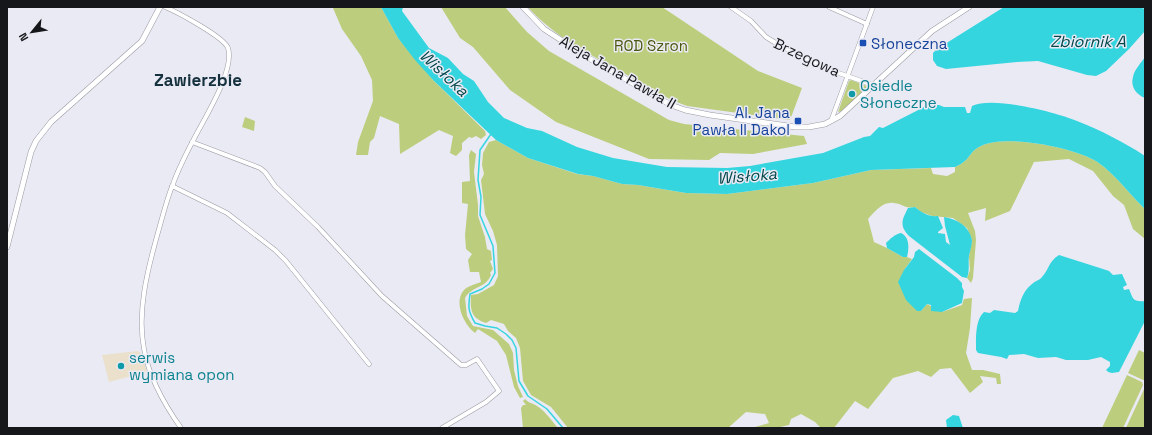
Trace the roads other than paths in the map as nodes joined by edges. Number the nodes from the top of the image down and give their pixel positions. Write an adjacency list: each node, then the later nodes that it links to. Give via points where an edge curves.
1 (160, 7): 14 (street, via 142,41 51,122 36,141)
2 (166, 7): 12 (street, via 209,32 223,42 228,50 229,61 222,84)
3 (522, 7): 11 (street, Aleja Jana Pawła II, via 544,29 587,57 656,97 685,110 795,127 809,127)
4 (731, 7): 9 (street, Brzegowa, via 779,45 827,69)
5 (829, 7): 8 (street)
6 (873, 7): 8 (street)
7 (968, 7): 10 (street, Aleja Jana Pawła II, via 932,31)
8 (867, 24): 9 (street)
9 (848, 76): 10 (street); 11 (street)
10 (873, 85): 11 (street, Aleja Jana Pawła II, via 846,112)
11 (831, 121)
12 (192, 142): 13 (street); 17 (street, via 260,168 382,296 461,365 477,359 499,391 486,402)
13 (172, 186): 15 (street, via 227,212 275,250); 16 (street, via 152,254 142,308 142,325 144,348 154,382)
14 (7, 247)
15 (369, 364)
16 (180, 428)
17 (442, 428)

